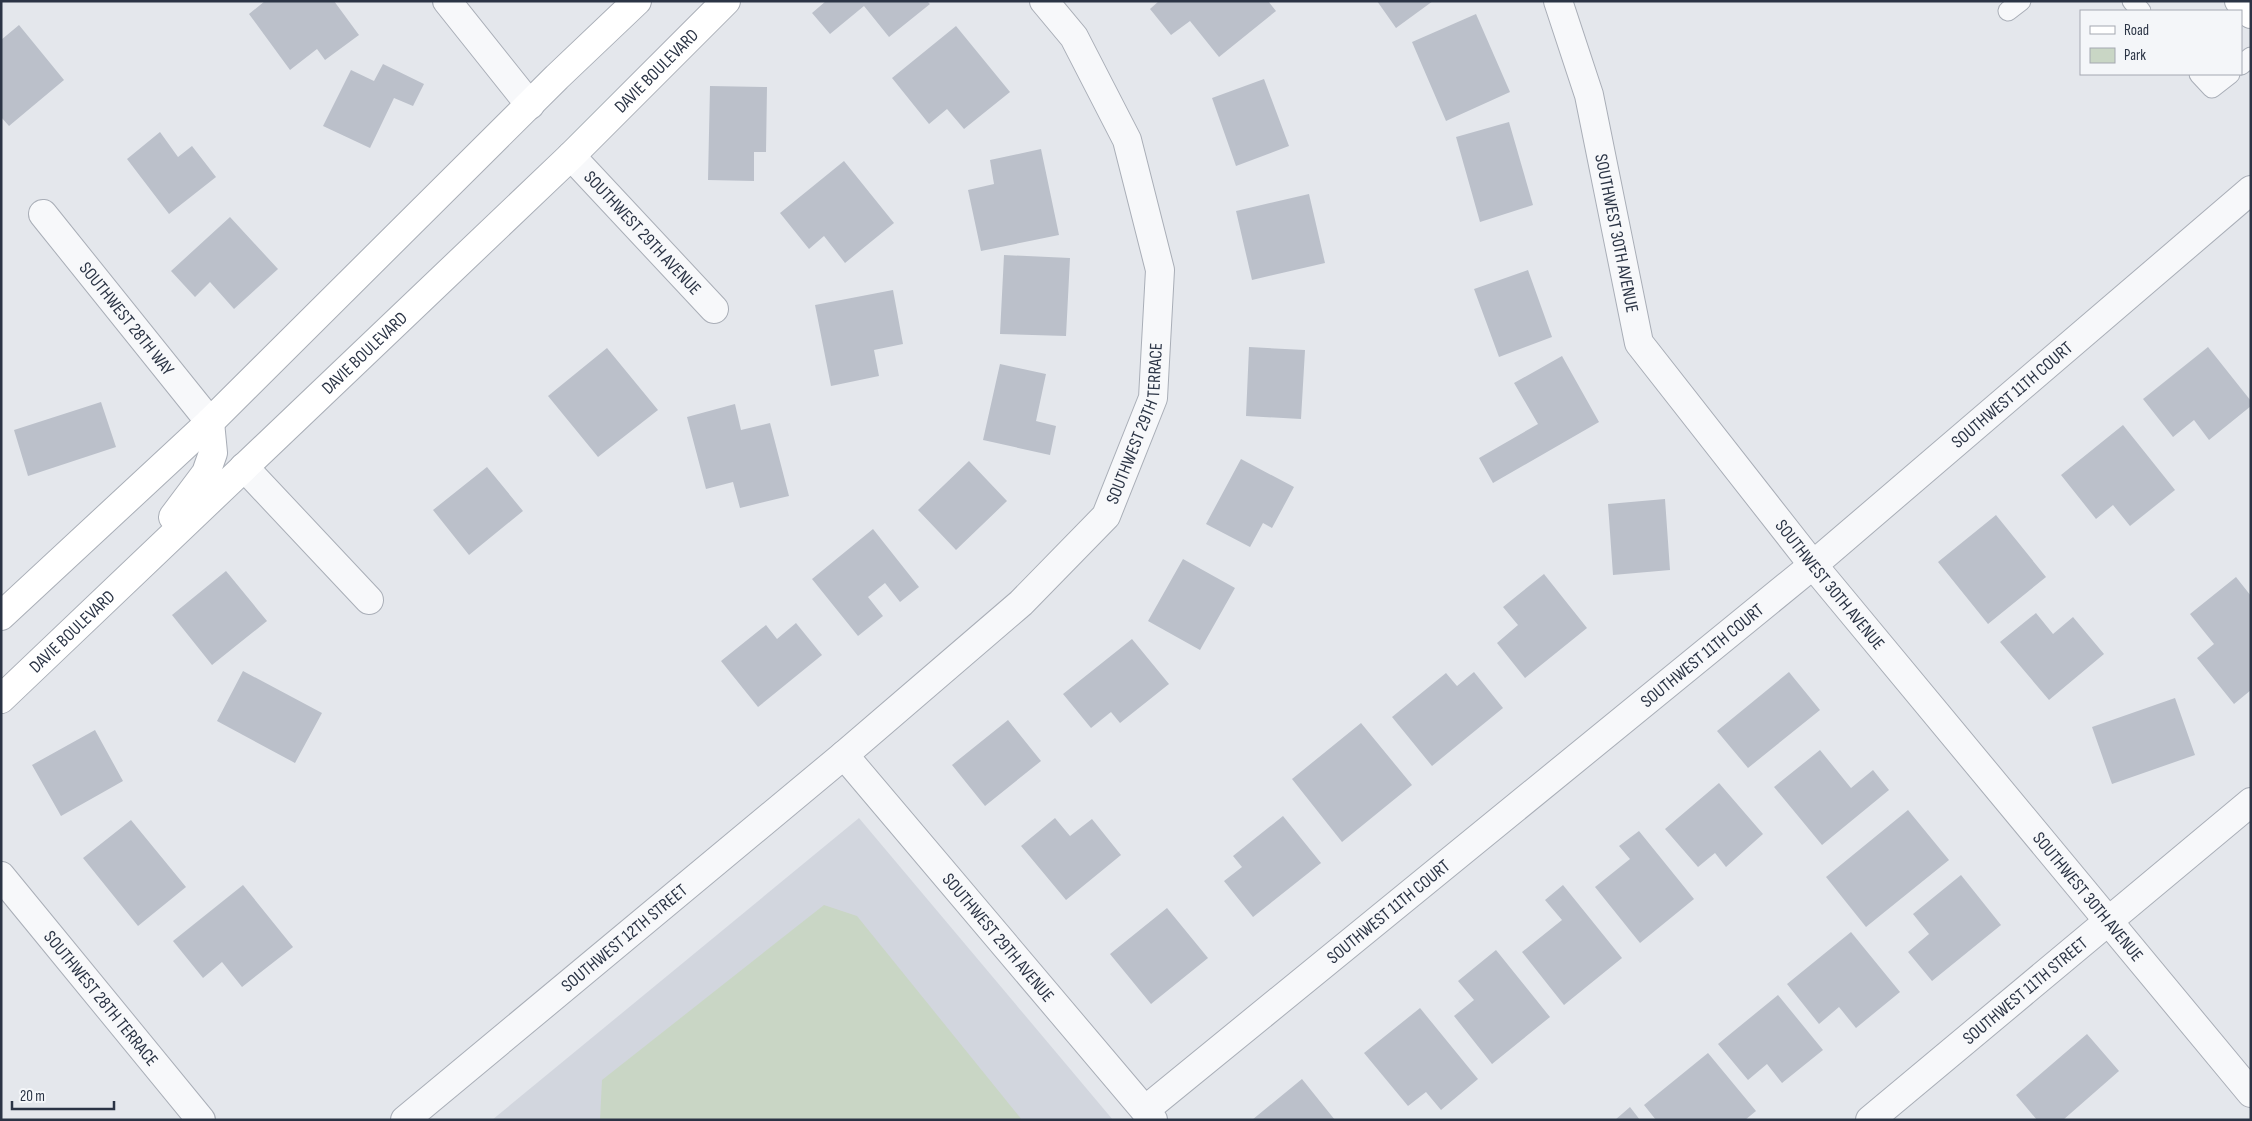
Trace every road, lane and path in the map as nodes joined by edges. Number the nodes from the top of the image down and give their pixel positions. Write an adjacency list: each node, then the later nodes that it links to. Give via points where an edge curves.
1 (447, 1): 12 (street)
2 (637, 1): 12 (main road)
3 (726, 1): 13 (main road, DAVIE BOULEVARD)
4 (1044, 1): 24 (street, SOUTHWEST 29TH TERRACE, via 1074,37 1127,140 1160,270 1153,398 1106,516 1021,603)
5 (1558, 1): 19 (street, SOUTHWEST 30TH AVENUE, via 1589,96 1639,343)
6 (2132, 1): 8 (lane)
7 (2239, 1): 9 (main road)
8 (2141, 10)
9 (2251, 14)
10 (2199, 75): 11 (lane, via 2212,88)
11 (2229, 75)
12 (530, 105): 17 (main road)
13 (571, 156): 16 (street, SOUTHWEST 29TH AVENUE); 18 (main road, DAVIE BOULEVARD)
14 (2251, 190): 19 (street, SOUTHWEST 11TH COURT)
15 (43, 214): 17 (street, SOUTHWEST 28TH WAY)
16 (714, 309)
17 (210, 422): 20 (main road, via 213,452 206,473); 22 (main road)
18 (244, 467): 20 (main road, DAVIE BOULEVARD); 21 (street)
19 (1813, 566): 27 (street, SOUTHWEST 30TH AVENUE); 29 (street, SOUTHWEST 11TH COURT)
20 (123, 585): 23 (main road, DAVIE BOULEVARD)
21 (369, 600)
22 (1, 616)
23 (1, 699)
24 (844, 755): 29 (street, SOUTHWEST 29TH AVENUE); 31 (street, SOUTHWEST 12TH STREET)
25 (2251, 802): 27 (street, SOUTHWEST 11TH STREET)
26 (1, 876): 30 (street, SOUTHWEST 28TH TERRACE)
27 (2108, 922): 28 (street, SOUTHWEST 30TH AVENUE); 32 (street, SOUTHWEST 11TH STREET)
28 (2251, 1093)
29 (1149, 1115)
30 (201, 1120)
31 (405, 1120)
32 (1870, 1120)

